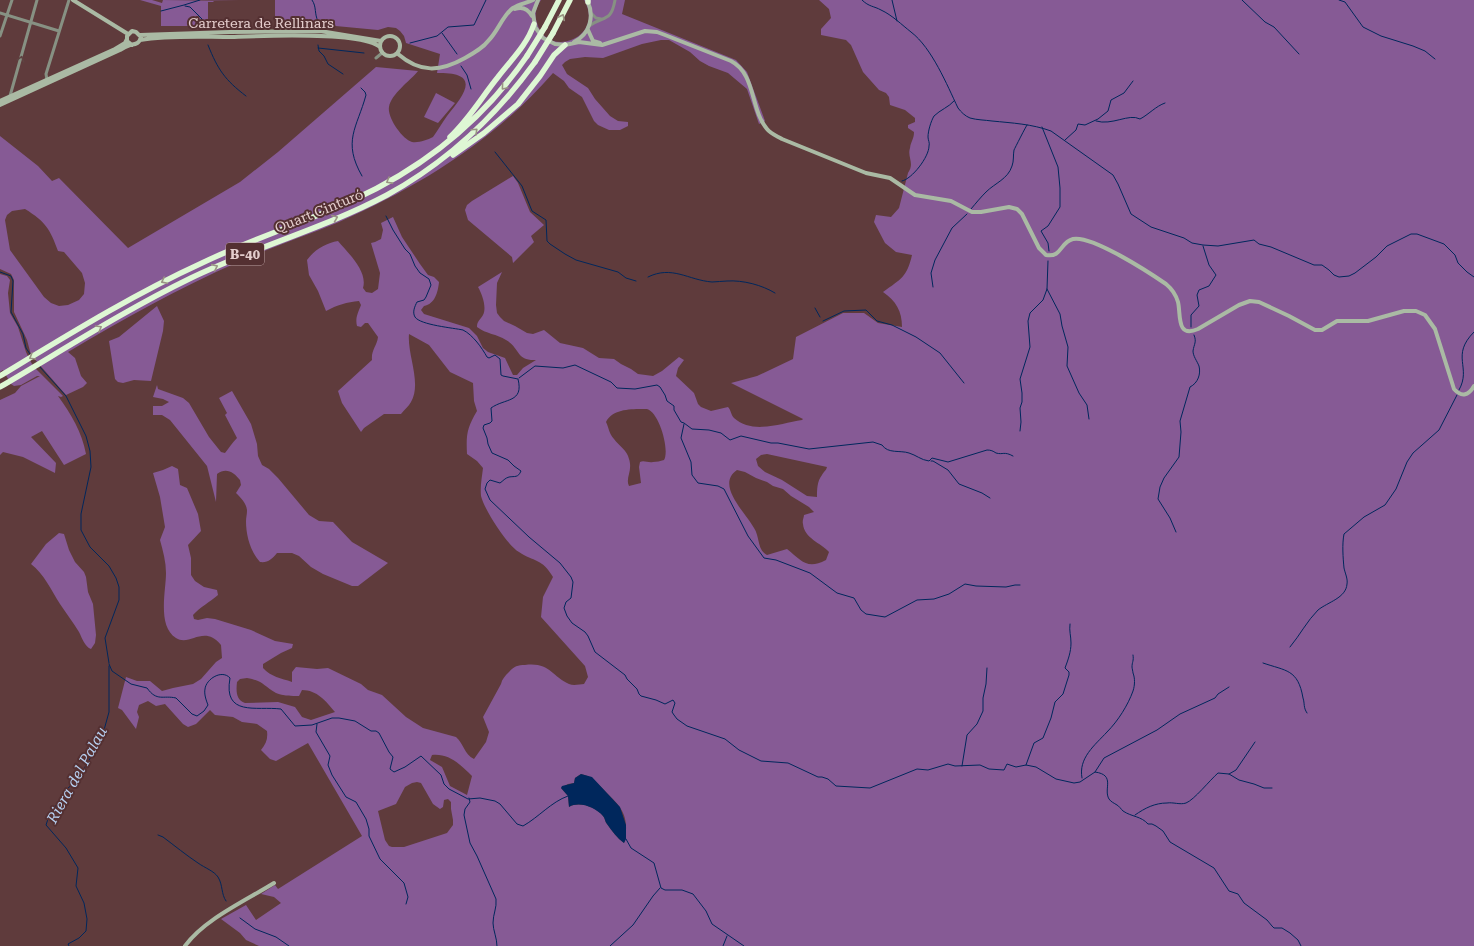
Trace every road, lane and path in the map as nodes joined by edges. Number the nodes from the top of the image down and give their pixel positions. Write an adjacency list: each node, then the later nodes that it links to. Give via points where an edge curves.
1 (12, 0): 14 (street)
2 (37, 0): 17 (street)
3 (69, 0): 19 (street)
4 (73, 0): 22 (street)
5 (533, 0): 11 (street, via 517,6)
6 (538, 0): 16 (street, via 534,8)
7 (559, 0): 37 (highway, Quart Cinturó / B-40, one-way to 37, bridge, via 527,56 507,83 466,128)
8 (570, 0): 38 (highway, Quart Cinturó / B-40, one-way to 8, bridge, via 498,109 535,62)
9 (615, 0): 15 (street, via 612,14)
10 (587, 1): 13 (street)
11 (510, 12): 16 (street, via 524,8); 31 (street, via 485,45 450,66 424,68)
12 (0, 13): 14 (street)
13 (591, 13): 15 (street); 18 (street)
14 (7, 15): 17 (street); 21 (street)
15 (602, 20): 18 (street)
16 (534, 21): 28 (street, via 539,33 546,40); 37 (highway, via 531,34 478,105)
17 (32, 23): 19 (street); 34 (street, one-way to 17)
18 (588, 28): 25 (street, via 581,38); 26 (street, via 593,41)
19 (59, 31): 33 (street, via 46,74)
20 (140, 35): 22 (street, via 133,31); 23 (street); 24 (street, Carretera de Rellinars, via 320,31)
21 (0, 36)
22 (127, 37): 27 (street); 33 (street, via 125,43 115,49)
23 (140, 40): 27 (street); 29 (street, Carretera de Rellinars, via 209,36 308,36 362,41)
24 (381, 41): 29 (street); 31 (street, via 389,36 397,39 400,45)
25 (572, 43): 26 (street); 28 (street)
26 (608, 43): 40 (street, via 652,31 733,62 744,73 765,126 775,136 857,170 890,178 908,192 918,196 951,201 972,212 1016,209 1022,214 1039,248 1046,255 1056,254 1066,243 1074,239 1113,251 1170,288 1178,303 1180,324 1187,331 1198,329 1250,301 1290,316 1315,330 1322,330 1337,321 1368,321 1412,310 1425,315 1431,321 1454,389 1463,395)
27 (132, 45): 33 (street)
28 (565, 45): 38 (highway, via 554,55 518,104 484,133)
29 (380, 47): 30 (street)
30 (382, 53): 31 (street, via 389,57); 32 (street)
31 (398, 54)
32 (376, 58)
33 (47, 82): 34 (street); 36 (street)
34 (10, 96): 35 (street)
35 (0, 101)
36 (0, 105)
37 (439, 148): 39 (highway, Quart Cinturó / B-40, one-way to 39, via 405,172 352,201 247,243 120,304)
38 (447, 158): 41 (highway, Quart Cinturó / B-40, one-way to 38, via 66,347 192,278 387,195)
39 (2, 375)
40 (1474, 386)
41 (0, 387)
42 (274, 883): 43 (street, via 207,924)
43 (184, 946)

